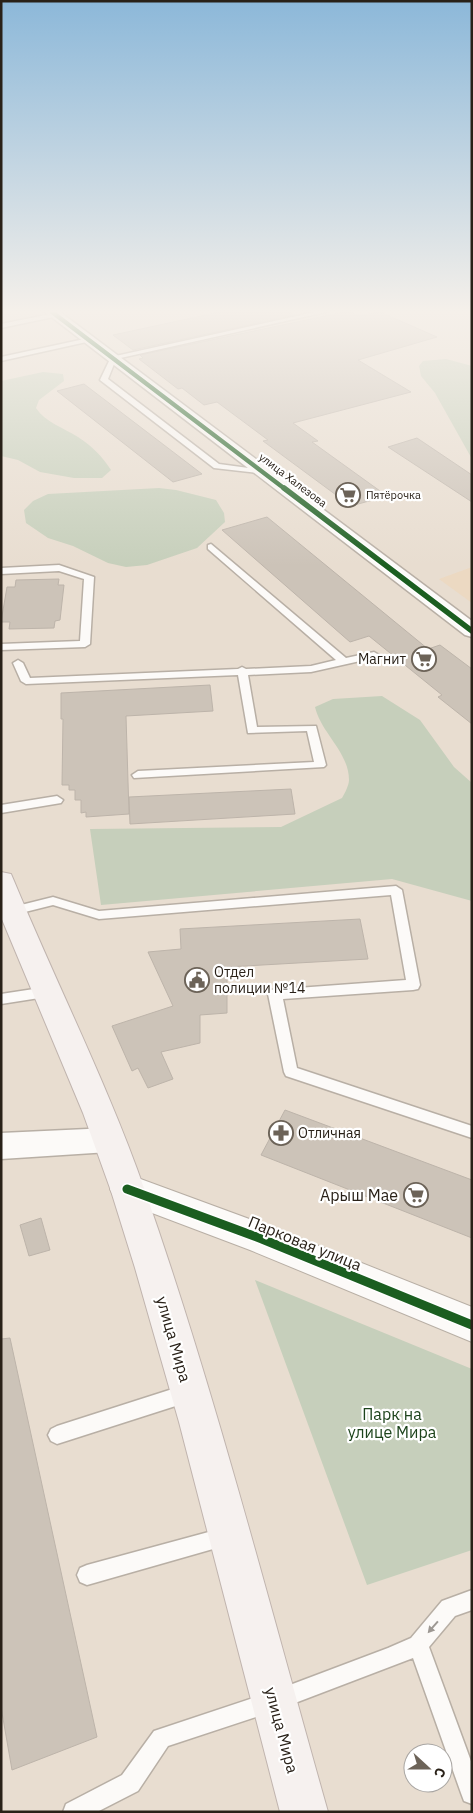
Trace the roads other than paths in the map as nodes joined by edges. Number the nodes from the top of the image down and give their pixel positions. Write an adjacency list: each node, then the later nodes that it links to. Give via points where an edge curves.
1 (126, 397): 3 (lane, via 217,466)
2 (164, 397): 3 (street, улица Халезова)
3 (263, 472): 6 (street, улица Халезова)
4 (211, 548): 9 (lane)
5 (1, 571): 7 (lane, via 59,568 89,577 85,644)
6 (472, 631)
7 (1, 647)
8 (374, 654): 9 (lane)
9 (344, 662): 11 (lane, via 311,669)
10 (18, 663): 11 (lane, via 26,681)
11 (242, 670): 12 (lane, via 252,731 312,728 320,765)
12 (138, 775)
13 (57, 800): 14 (lane)
14 (1, 809)
15 (1, 881): 16 (main road, улица Мира)
16 (13, 911): 17 (main road, улица Мира); 19 (lane, via 52,901 99,915 396,890 413,985 274,994 291,1072)
17 (48, 992): 18 (lane); 20 (main road, улица Мира)
18 (1, 999)
19 (472, 1132)
20 (109, 1140): 21 (street); 22 (main road, улица Мира)
21 (1, 1146)
22 (127, 1189): 23 (street, Парковая улица, via 262,1239); 24 (main road, улица Мира)
23 (472, 1326)
24 (189, 1393): 25 (lane); 26 (main road, улица Мира)
25 (57, 1435)
26 (231, 1535): 27 (lane); 30 (main road, улица Мира)
27 (87, 1574)
28 (472, 1600): 29 (lane, one-way to 29, via 449,1608)
29 (418, 1645): 30 (lane); 31 (lane)
30 (274, 1702): 32 (lane, via 161,1738 130,1783); 33 (main road, улица Мира)
31 (472, 1793)
32 (74, 1812)
33 (304, 1812)

